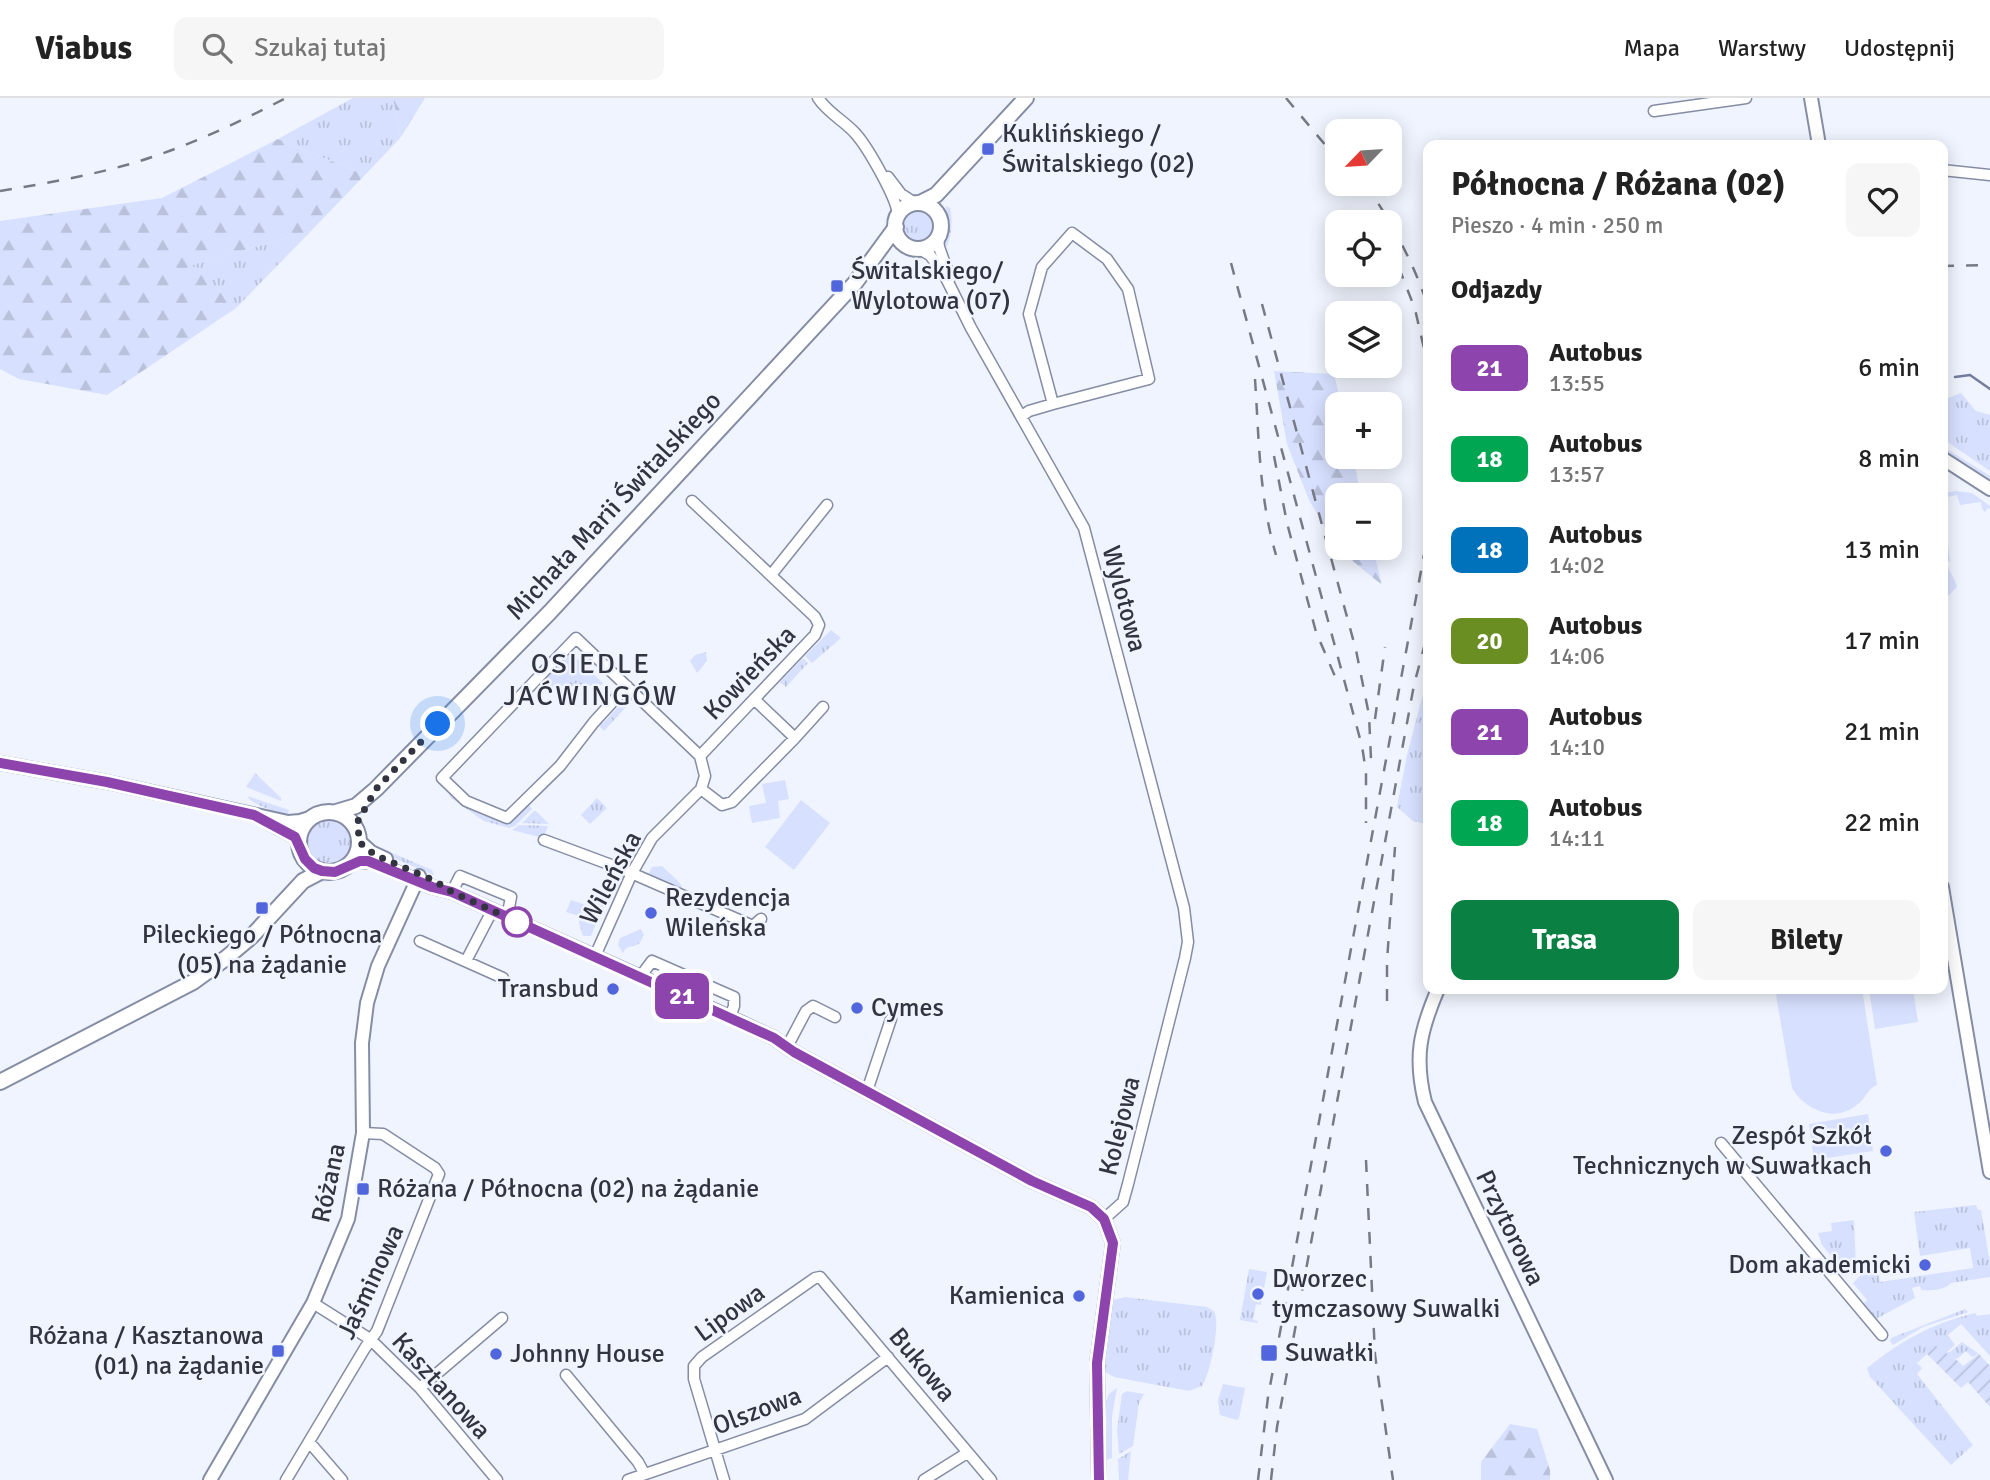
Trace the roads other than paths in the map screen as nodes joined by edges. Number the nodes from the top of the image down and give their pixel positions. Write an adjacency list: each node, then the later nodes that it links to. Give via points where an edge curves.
1 (818, 98): 7 (street, via 855,132)
2 (1026, 98): 8 (main road)
3 (1746, 98): 5 (street)
4 (1811, 98): 6 (street)
5 (1654, 111)
6 (1818, 140)
7 (873, 161): 11 (street, via 901,194); 13 (street, via 896,205)
8 (964, 167): 11 (main road, via 932,198); 12 (main road, via 941,206)
9 (1948, 171): 10 (street)
10 (1990, 175)
11 (918, 204): 12 (main road, via 932,208); 13 (main road, via 903,209)
12 (940, 218): 14 (main road)
13 (897, 222): 15 (main road, via 899,238); 16 (main road, Michała Marii Świtalskiego)
14 (939, 237): 15 (main road, via 930,246); 17 (street, Wylotowa)
15 (913, 248): 16 (main road, Michała Marii Świtalskiego, via 888,253); 17 (street, Wylotowa, via 930,255)
16 (855, 283): 31 (main road, Michała Marii Świtalskiego, via 550,612)
17 (954, 292): 19 (street, Wylotowa)
18 (1053, 404): 18 (street, via 1149,379 1128,289 1107,259 1072,233 1042,267 1029,314); 19 (street)
19 (1022, 416): 50 (street, Wylotowa, via 1084,528 1184,908)
20 (1948, 461): 21 (street)
21 (1990, 489)
22 (692, 501): 24 (street, Kowieńska)
23 (827, 505): 24 (street)
24 (771, 575): 26 (street, Kowieńska, via 819,625 815,635)
25 (626, 686): 25 (street, via 576,638 442,778 466,801 507,818 560,766); 29 (street)
26 (754, 699): 28 (street); 29 (street, Kowieńska)
27 (823, 707): 28 (street)
28 (795, 737): 32 (street, via 732,802 722,805)
29 (700, 756): 32 (street, via 705,776)
30 (0, 763): 34 (street)
31 (376, 789): 33 (main road, Michała Marii Świtalskiego, via 356,806); 36 (main road, Michała Marii Świtalskiego, via 358,821)
32 (701, 789): 41 (street, Wileńska, via 652,838)
33 (336, 812): 35 (main road); 36 (main road, via 349,820)
34 (254, 815): 35 (street, via 292,823); 38 (street, via 295,837)
35 (313, 817): 38 (main road, via 302,830)
36 (359, 838): 39 (main road); 42 (street, via 375,855)
37 (544, 840): 41 (street)
38 (301, 851): 40 (main road, via 311,866); 44 (main road, via 302,866)
39 (350, 864): 40 (main road, via 335,872); 42 (street, via 372,862)
40 (322, 871): 44 (main road)
41 (632, 873): 47 (street, via 753,926); 51 (street, Wileńska)
42 (418, 877): 43 (street); 62 (street, Różana, via 378,966 367,1003 362,1043)
43 (452, 892): 45 (street); 46 (street, via 460,876 511,897)
44 (289, 894): 60 (main road, via 252,936 193,982)
45 (492, 911): 46 (street); 52 (street)
46 (507, 918): 51 (street)
47 (761, 919)
48 (1948, 923): 64 (street)
49 (420, 940): 52 (street)
50 (1188, 942): 65 (street, Kolejowa, via 1126,1194)
51 (594, 956): 53 (street)
52 (466, 961): 54 (street)
53 (640, 977): 56 (street); 56 (street, via 652,961 734,997)
54 (503, 978)
55 (1436, 994): 87 (street, Przytorowa, via 1418,1053 1424,1102)
56 (730, 1017): 59 (street)
57 (835, 1017): 59 (street, via 813,1006)
58 (891, 1019): 61 (street)
59 (787, 1047): 61 (street)
60 (0, 1082)
61 (867, 1090): 65 (street, via 1032,1181 1091,1207)
62 (363, 1133): 67 (street, Różana, via 348,1219); 70 (street, Jaśminowa, via 383,1134 439,1174)
63 (1721, 1143): 69 (street)
64 (1990, 1172)
65 (1104, 1219): 86 (street, via 1113,1243 1097,1363)
66 (820, 1277): 71 (street, Bukowa); 75 (street, Lipowa, via 694,1366)
67 (313, 1303): 70 (street, Kasztanowa); 78 (street, Różana)
68 (502, 1318): 73 (street)
69 (1882, 1335)
70 (370, 1339): 73 (street, Kasztanowa); 74 (street, Jaśminowa)
71 (888, 1357): 75 (street, Olszowa, via 805,1419); 76 (street, Bukowa)
72 (566, 1375): 77 (street)
73 (419, 1388): 81 (street, Kasztanowa)
74 (310, 1443): 79 (street, Jaśminowa); 80 (street)
75 (715, 1449): 77 (street, Olszowa); 83 (street, Lipowa)
76 (967, 1453): 84 (street); 85 (street, Bukowa)
77 (644, 1473): 82 (street, Olszowa)
78 (210, 1480)
79 (286, 1480)
80 (342, 1480)
81 (497, 1480)
82 (628, 1480)
83 (724, 1480)
84 (924, 1480)
85 (991, 1480)
86 (1099, 1480)
87 (1606, 1480)

